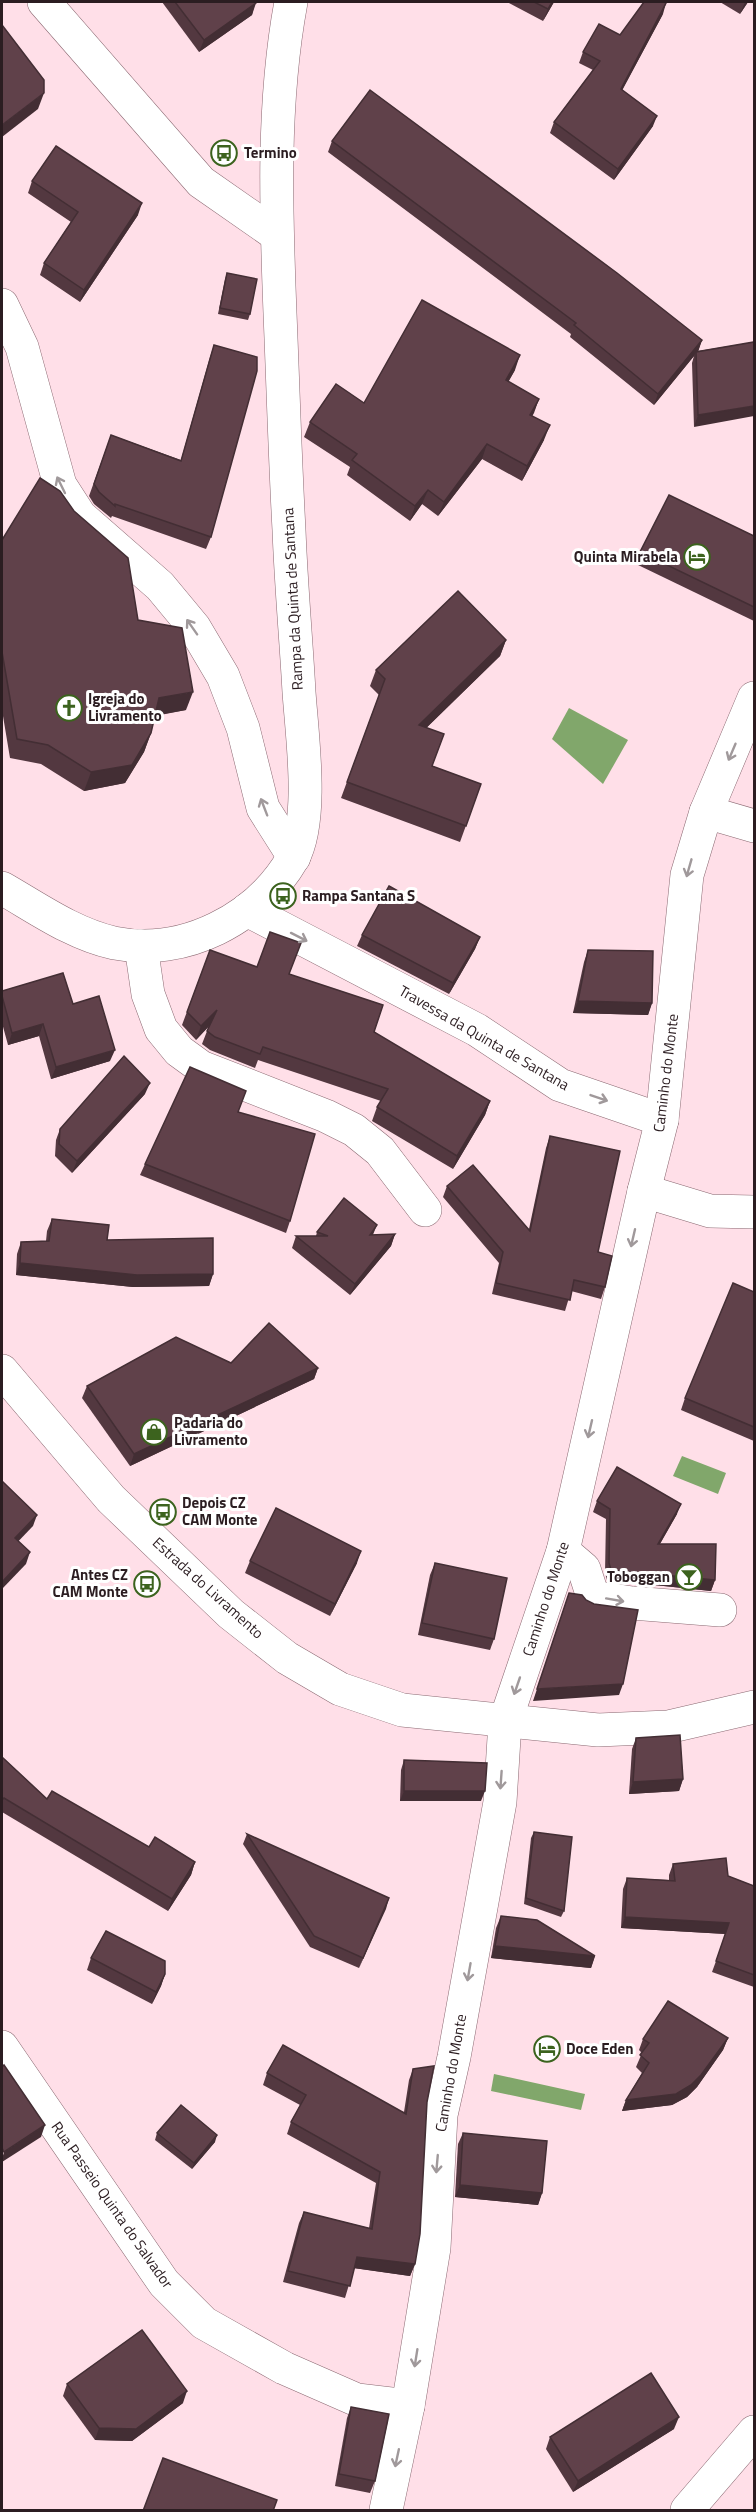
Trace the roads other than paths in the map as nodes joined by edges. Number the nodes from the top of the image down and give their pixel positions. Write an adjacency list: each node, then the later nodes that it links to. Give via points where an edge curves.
1 (44, 2): 3 (street, via 201,182)
2 (291, 2): 3 (street, Rampa da Quinta de Santana, via 278,110)
3 (277, 235): 8 (street, Rampa da Quinta de Santana, via 288,529 305,783 302,826)
4 (2, 305): 8 (street, one-way to 4, via 263,808 243,728 223,676 194,627 160,586 80,516 60,485 22,347)
5 (754, 698): 6 (street, Caminho do Monte, one-way to 6)
6 (706, 812): 7 (street); 12 (street, Caminho do Monte, one-way to 12, via 687,875)
7 (754, 826)
8 (294, 857): 10 (street, Rampa da Quinta de Santana, via 264,897)
9 (2, 888): 11 (street, Rampa da Quinta de Santana, via 65,925 113,942)
10 (247, 910): 11 (street, Rampa da Quinta de Santana, via 215,931 175,943); 12 (street, Travessa da Quinta de Santana, one-way to 12, via 477,1030 560,1085)
11 (141, 946): 14 (street, via 148,994 161,1029 179,1051 201,1067 354,1130 380,1150)
12 (662, 1120): 13 (street, Caminho do Monte)
13 (644, 1191): 15 (street, via 710,1211); 17 (street, Caminho do Monte, one-way to 17)
14 (425, 1210)
15 (754, 1212)
16 (2, 1371): 20 (street, Estrada do Livramento, via 111,1499 231,1614 287,1658 340,1689 402,1710)
17 (563, 1551): 18 (street, one-way to 18, via 584,1569 593,1597); 20 (street, Caminho do Monte, one-way to 20)
18 (720, 1610)
19 (754, 1707): 20 (street, Estrada do Livramento, via 668,1727 598,1730)
20 (505, 1722): 22 (street, Caminho do Monte, one-way to 22, via 500,1802 441,2115 434,2248)
21 (2, 2047): 22 (street, Rua Passeio Quinta do Salvador, via 164,2283 204,2323 284,2368 357,2400)
22 (408, 2406): 24 (street, Caminho do Monte, one-way to 24)
23 (754, 2432): 25 (street)
24 (386, 2511)
25 (687, 2511)

